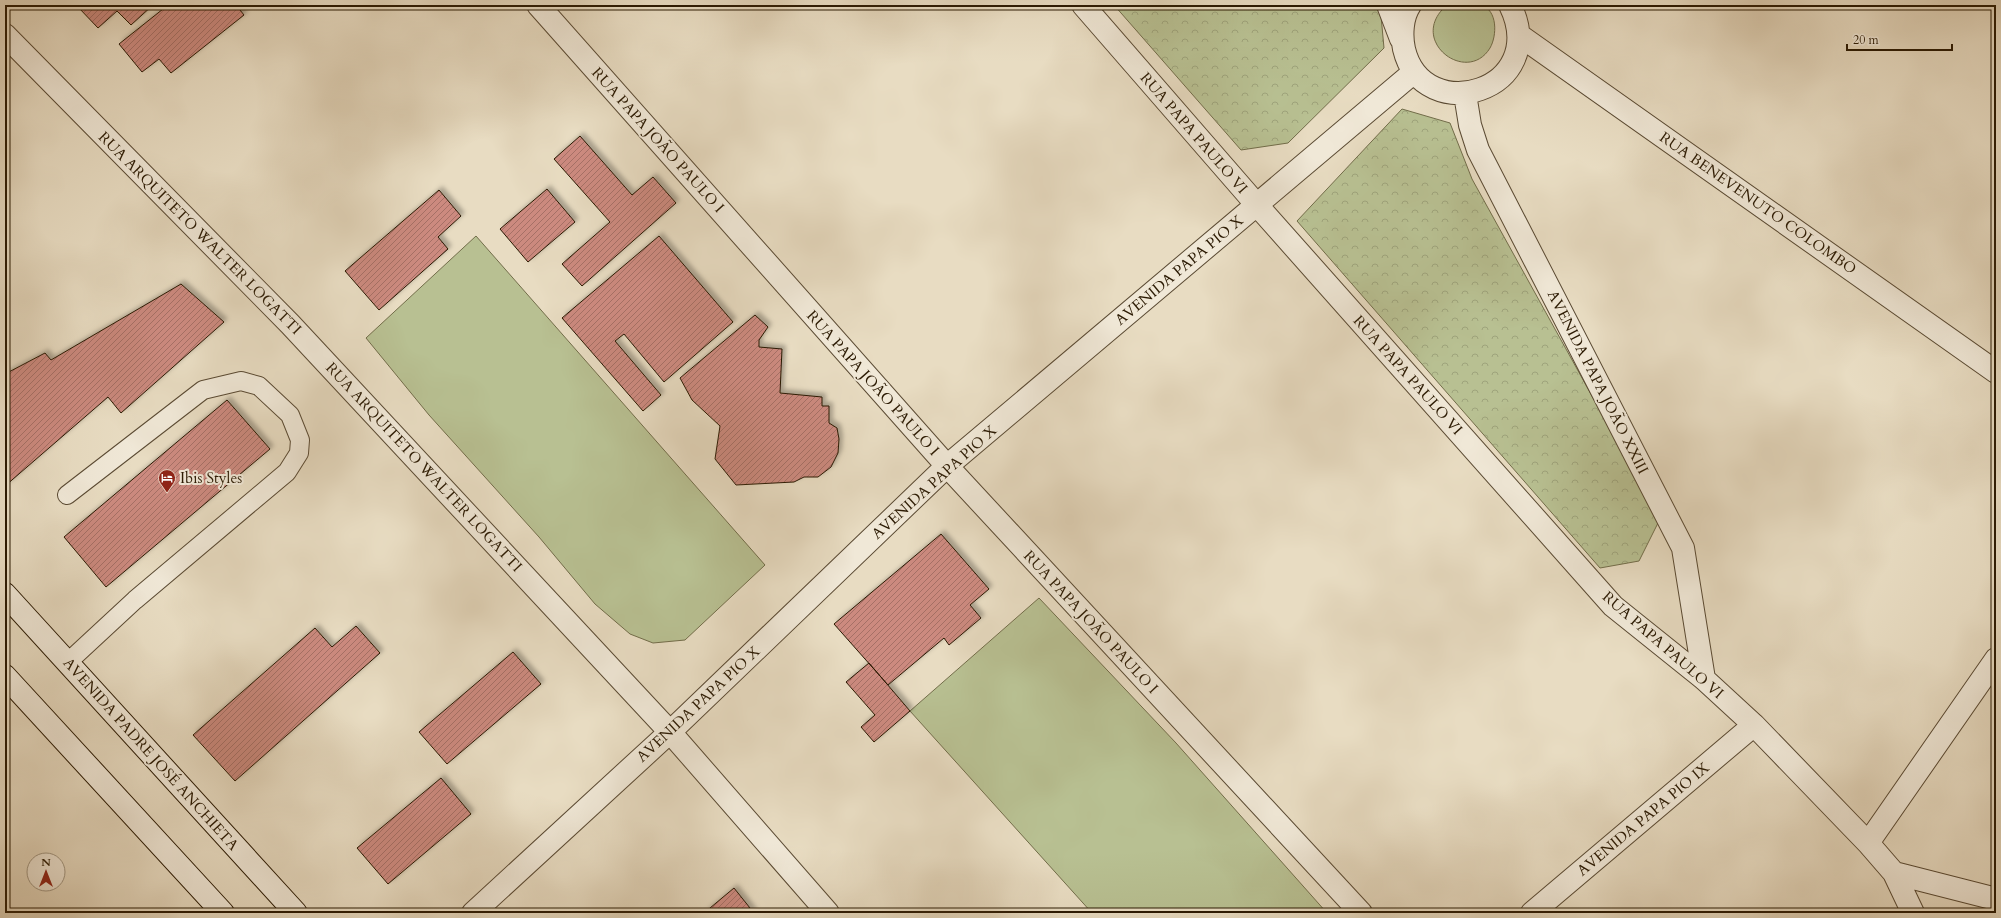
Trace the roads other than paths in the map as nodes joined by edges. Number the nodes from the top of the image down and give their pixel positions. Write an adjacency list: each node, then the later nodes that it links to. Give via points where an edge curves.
1 (538, 5): 13 (street, RUA PAPA JOÃO PAULO I)
2 (1083, 5): 11 (street, RUA PAPA PAULO VI)
3 (1388, 5): 8 (street)
4 (1410, 5): 8 (street, via 1403,24)
5 (1510, 5): 7 (street, via 1517,18)
6 (5, 35): 21 (street, RUA ARQUITETO WALTER LOGATTI, via 290,324)
7 (1520, 35): 10 (street, via 1517,52 1509,68 1497,81 1482,90); 12 (street, RUA BENEVENUTO COLOMBO)
8 (1402, 42): 9 (street)
9 (1414, 72): 10 (street, via 1429,84 1446,92); 11 (street, AVENIDA PAPA PIO X)
10 (1465, 94): 19 (street, AVENIDA PAPA JOÃO XXIII, via 1470,125 1478,150 1683,548)
11 (1256, 204): 13 (street, AVENIDA PAPA PIO X); 19 (street, RUA PAPA PAULO VI, via 1613,606)
12 (1996, 372)
13 (947, 466): 21 (street, AVENIDA PAPA PIO X); 29 (street, RUA PAPA JOÃO PAULO I)
14 (67, 495): 17 (lane, via 203,390 241,381 259,386 290,415 300,440 299,453 287,472 135,600)
15 (5, 594): 17 (street, AVENIDA PADRE JOSÉ ANCHIETA)
16 (1996, 659): 22 (street)
17 (68, 662): 26 (street, AVENIDA PADRE JOSÉ ANCHIETA)
18 (5, 676): 25 (street)
19 (1704, 679): 20 (street, RUA PAPA PAULO VI)
20 (1754, 725): 22 (street); 30 (street, AVENIDA PAPA PIO IX)
21 (670, 732): 27 (street, AVENIDA PAPA PIO X); 28 (street, RUA ARQUITETO WALTER LOGATTI)
22 (1868, 843): 23 (street)
23 (1894, 873): 24 (street); 31 (street)
24 (1996, 899)
25 (223, 913)
26 (296, 913)
27 (473, 913)
28 (828, 913)
29 (1361, 913)
30 (1532, 913)
31 (1913, 913)

